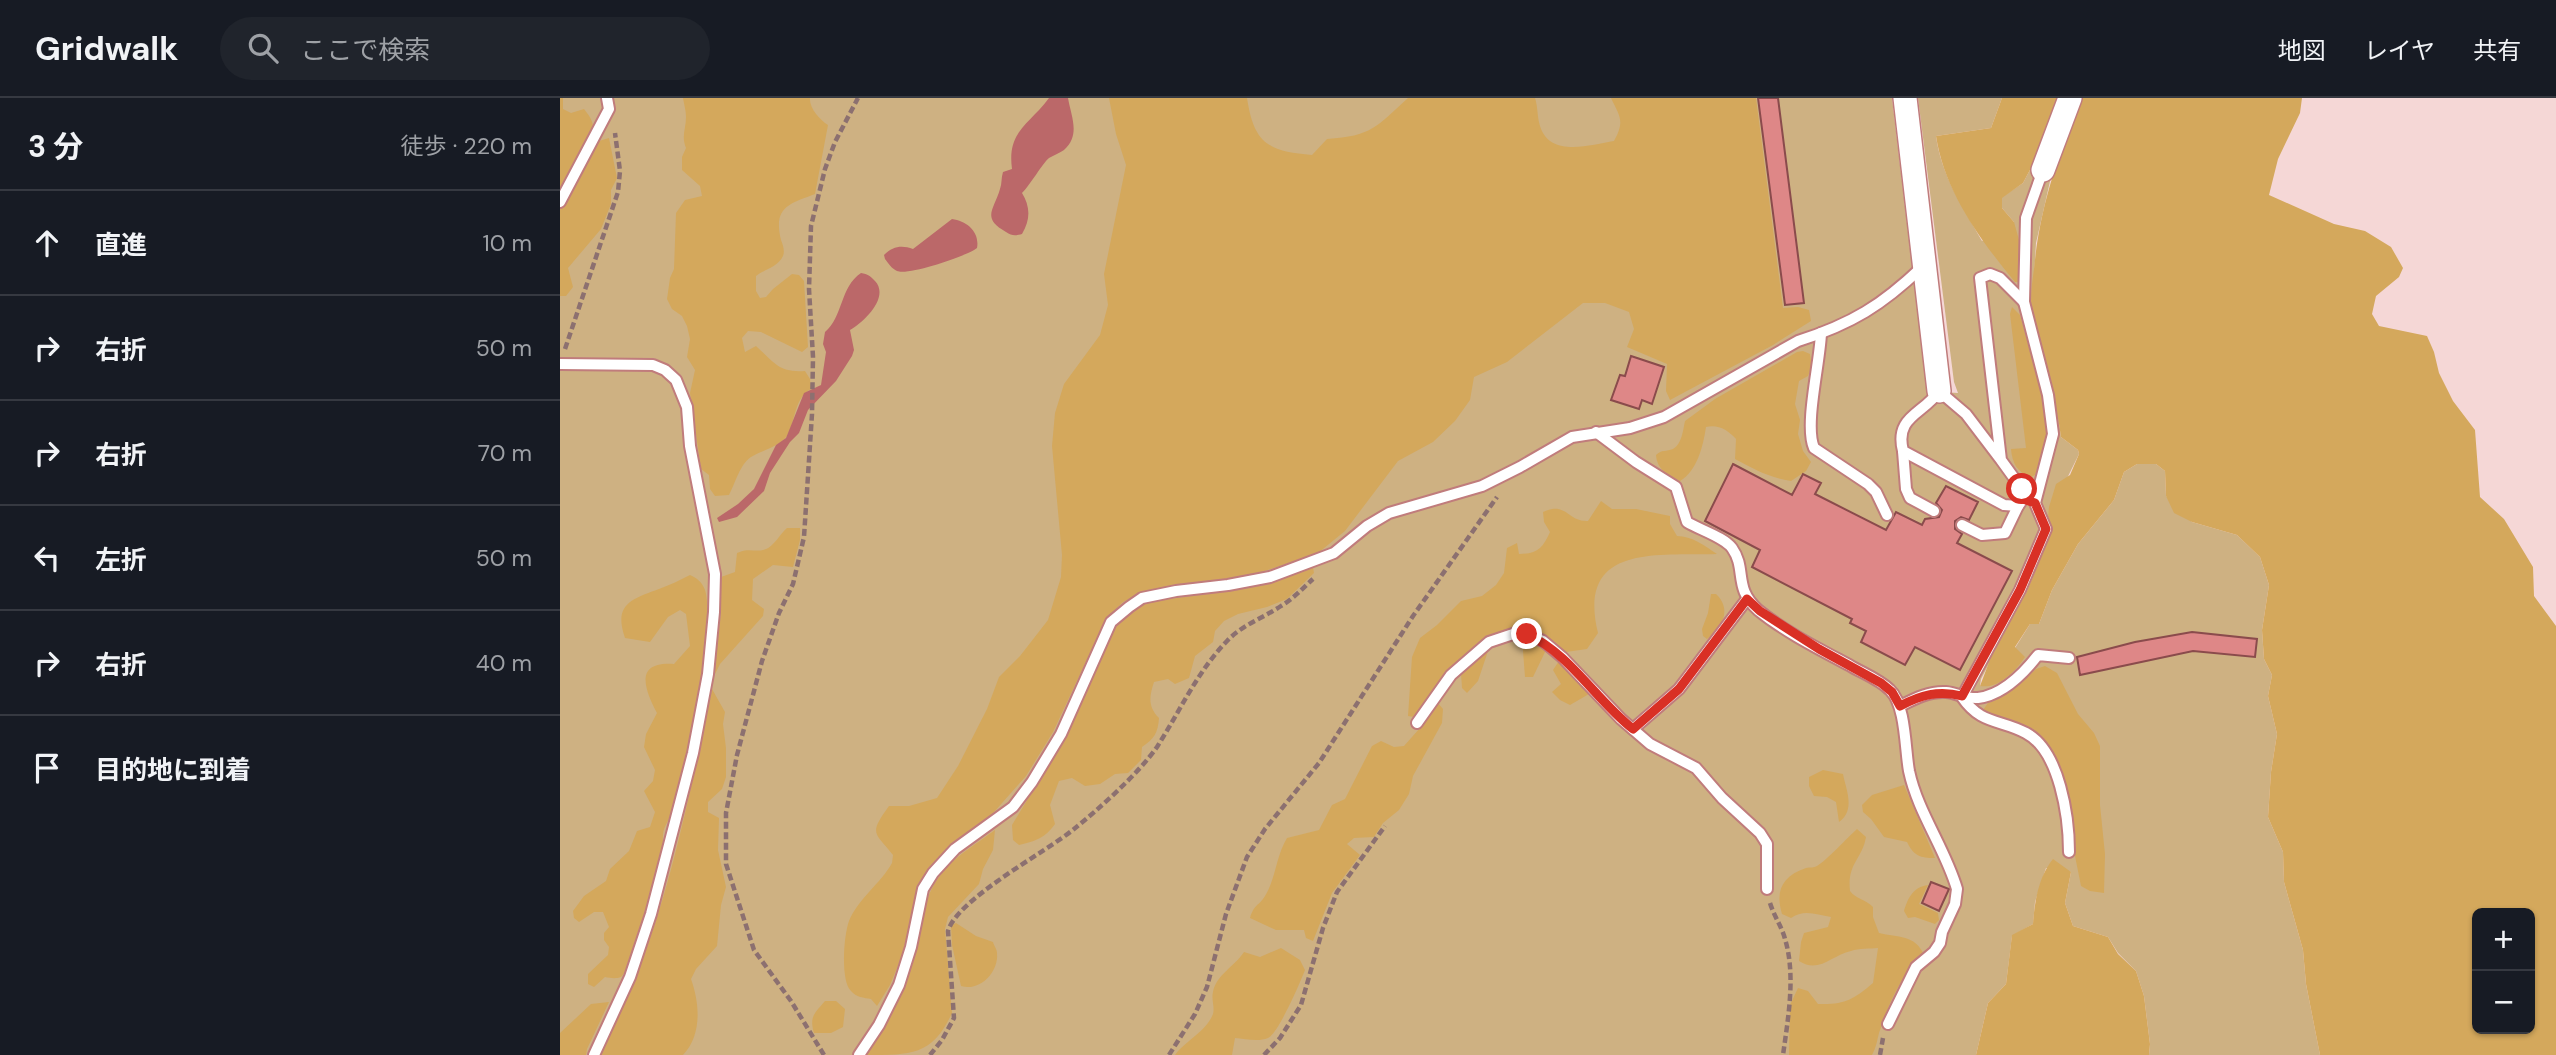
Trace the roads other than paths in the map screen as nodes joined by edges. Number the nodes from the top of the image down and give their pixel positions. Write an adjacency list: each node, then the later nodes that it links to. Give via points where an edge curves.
1 (1905, 98): 6 (street)
2 (2070, 98): 4 (street)
3 (608, 104): 5 (lane)
4 (2043, 170): 7 (lane, via 2026,218)
5 (560, 202)
6 (1924, 265): 8 (lane, via 1874,309); 10 (street)
7 (2024, 302): 13 (lane, via 2000,278 1990,274 1980,278); 15 (lane, via 2053,434)
8 (1821, 333): 11 (lane, via 1798,341 1664,417); 17 (lane, via 1810,439 1814,448 1876,492)
9 (560, 364): 28 (lane, via 653,365 677,380 687,407 715,574 708,674 693,752 631,977)
10 (1939, 391): 12 (lane, via 1904,426); 13 (lane, via 1966,414)
11 (1596, 432): 19 (lane, via 1676,487 1687,522 1734,550); 29 (lane, via 1559,443 1482,486 1389,513 1334,553 1270,577 1142,598 1111,622 1061,734 1032,782 1013,807 956,849 923,889 899,985)
12 (1903, 451): 14 (lane, via 2004,505); 16 (lane, via 1910,498)
13 (2001, 460): 14 (lane, via 2022,489)
14 (2020, 503): 15 (lane); 18 (lane, via 2005,533 1982,535)
15 (2035, 503): 21 (lane, via 2046,529 2020,590)
16 (1934, 511)
17 (1887, 515)
18 (1962, 524)
19 (1747, 599): 22 (lane, via 1819,649 1881,683); 24 (lane, via 1679,689)
20 (2069, 658): 21 (lane, via 2038,654 2024,673 1988,695)
21 (1962, 696): 22 (lane, via 1946,692 1921,695); 25 (lane, via 1987,720 2027,734 2039,745 2062,793)
22 (1900, 706): 27 (lane, via 1912,785 1957,889 1940,943 1916,967)
23 (1418, 723): 24 (lane, via 1451,675 1489,642 1516,633 1543,641)
24 (1633, 729): 26 (lane, via 1650,744 1696,768 1760,833 1767,844)
25 (2069, 852)
26 (1766, 889)
27 (1888, 1024)
28 (594, 1055)
29 (859, 1055)

